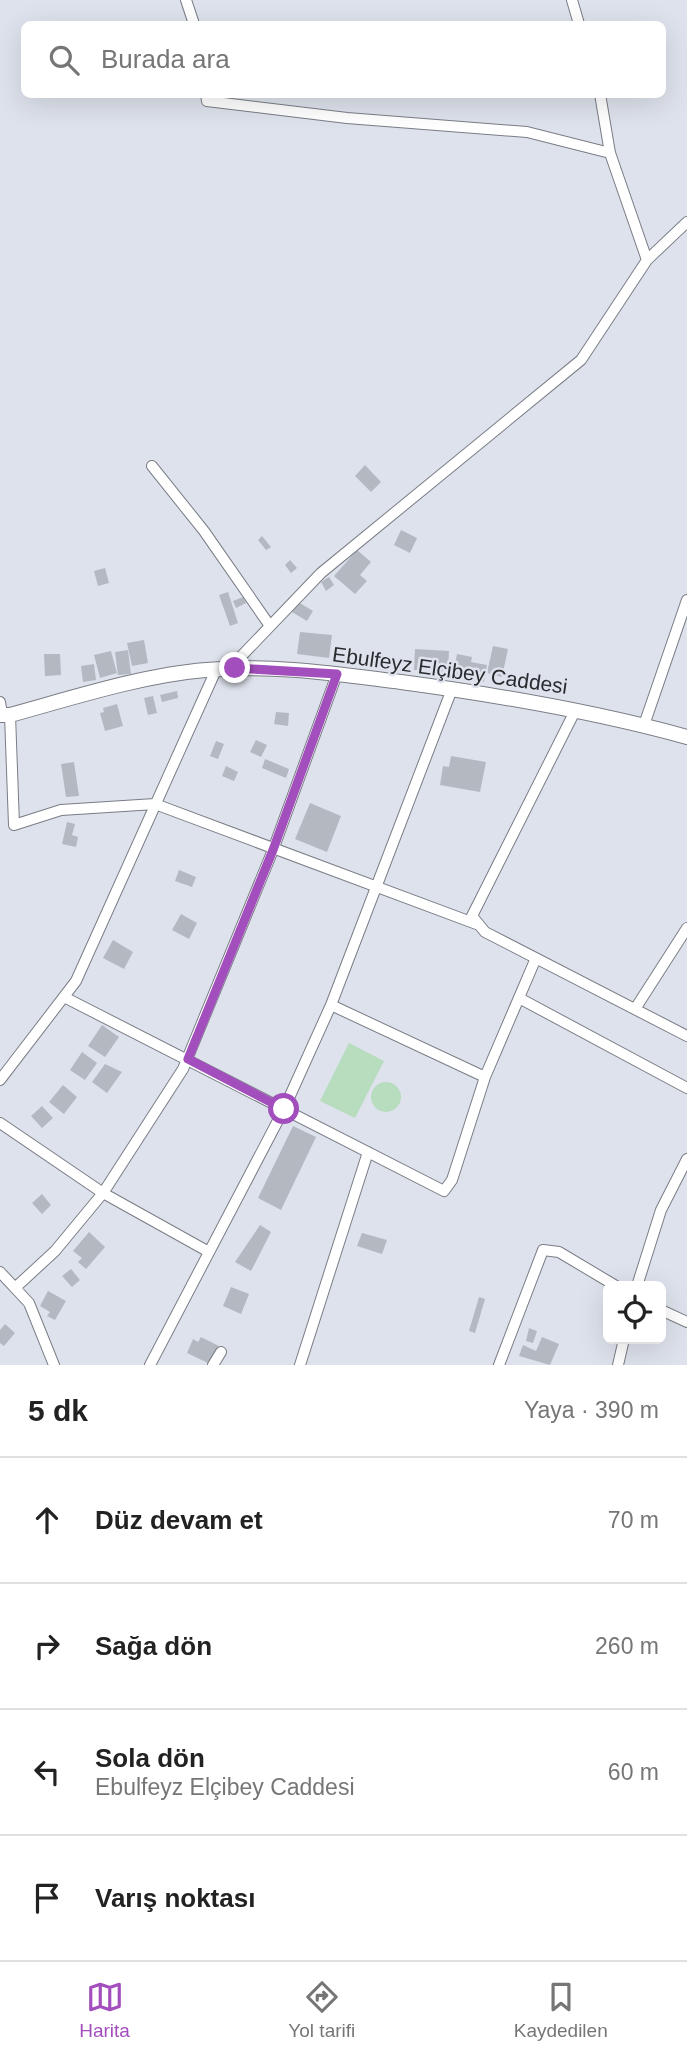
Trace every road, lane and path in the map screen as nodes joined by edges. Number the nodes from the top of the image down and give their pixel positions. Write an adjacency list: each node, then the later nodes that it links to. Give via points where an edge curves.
1 (186, 0): 3 (street)
2 (572, 0): 4 (street)
3 (193, 21)
4 (578, 21)
5 (207, 98): 7 (street, via 347,118 527,132)
6 (601, 98): 7 (street)
7 (610, 153): 9 (street)
8 (687, 222): 9 (street)
9 (647, 260): 12 (street, via 581,360 321,573)
10 (152, 466): 12 (street)
11 (687, 600): 18 (street)
12 (270, 626): 13 (street)
13 (222, 669): 14 (street, Ebulfeyz Elçibey Caddesi); 17 (street, Ebulfeyz Elçibey Caddesi); 20 (street)
14 (337, 674): 15 (street, Ebulfeyz Elçibey Caddesi); 21 (street)
15 (452, 689): 16 (street, Ebulfeyz Elçibey Caddesi); 22 (street)
16 (576, 709): 18 (street, Ebulfeyz Elçibey Caddesi); 23 (street, via 472,916)
17 (3, 712): 20 (street, via 14,825 61,810)
18 (645, 725): 19 (street, Ebulfeyz Elçibey Caddesi)
19 (687, 737)
20 (155, 804): 21 (street); 26 (street, via 76,981)
21 (273, 850): 22 (street); 31 (street)
22 (377, 887): 23 (street); 28 (street)
23 (479, 925): 25 (street)
24 (687, 928): 29 (street)
25 (536, 958): 27 (street); 29 (street)
26 (64, 997): 31 (street); 33 (street)
27 (519, 998): 32 (street); 34 (street)
28 (331, 1005): 32 (street); 35 (street)
29 (635, 1009): 30 (street)
30 (687, 1036)
31 (188, 1059): 35 (street); 39 (street)
32 (485, 1077): 37 (street, via 452,1180 444,1191)
33 (0, 1080)
34 (687, 1088)
35 (284, 1109): 37 (street); 40 (street)
36 (0, 1123): 39 (street)
37 (368, 1152): 52 (street)
38 (687, 1159): 43 (street, via 661,1210)
39 (103, 1193): 40 (street); 44 (street, via 55,1251)
40 (209, 1252): 50 (street)
41 (0, 1272): 44 (street)
42 (608, 1281): 53 (street, via 559,1252 543,1251)
43 (639, 1281)
44 (16, 1287): 49 (street, via 29,1303)
45 (666, 1312): 46 (street)
46 (687, 1322)
47 (623, 1344): 54 (street)
48 (221, 1352): 51 (street)
49 (54, 1365)
50 (150, 1365)
51 (213, 1365)
52 (300, 1365)
53 (499, 1365)
54 (618, 1365)

